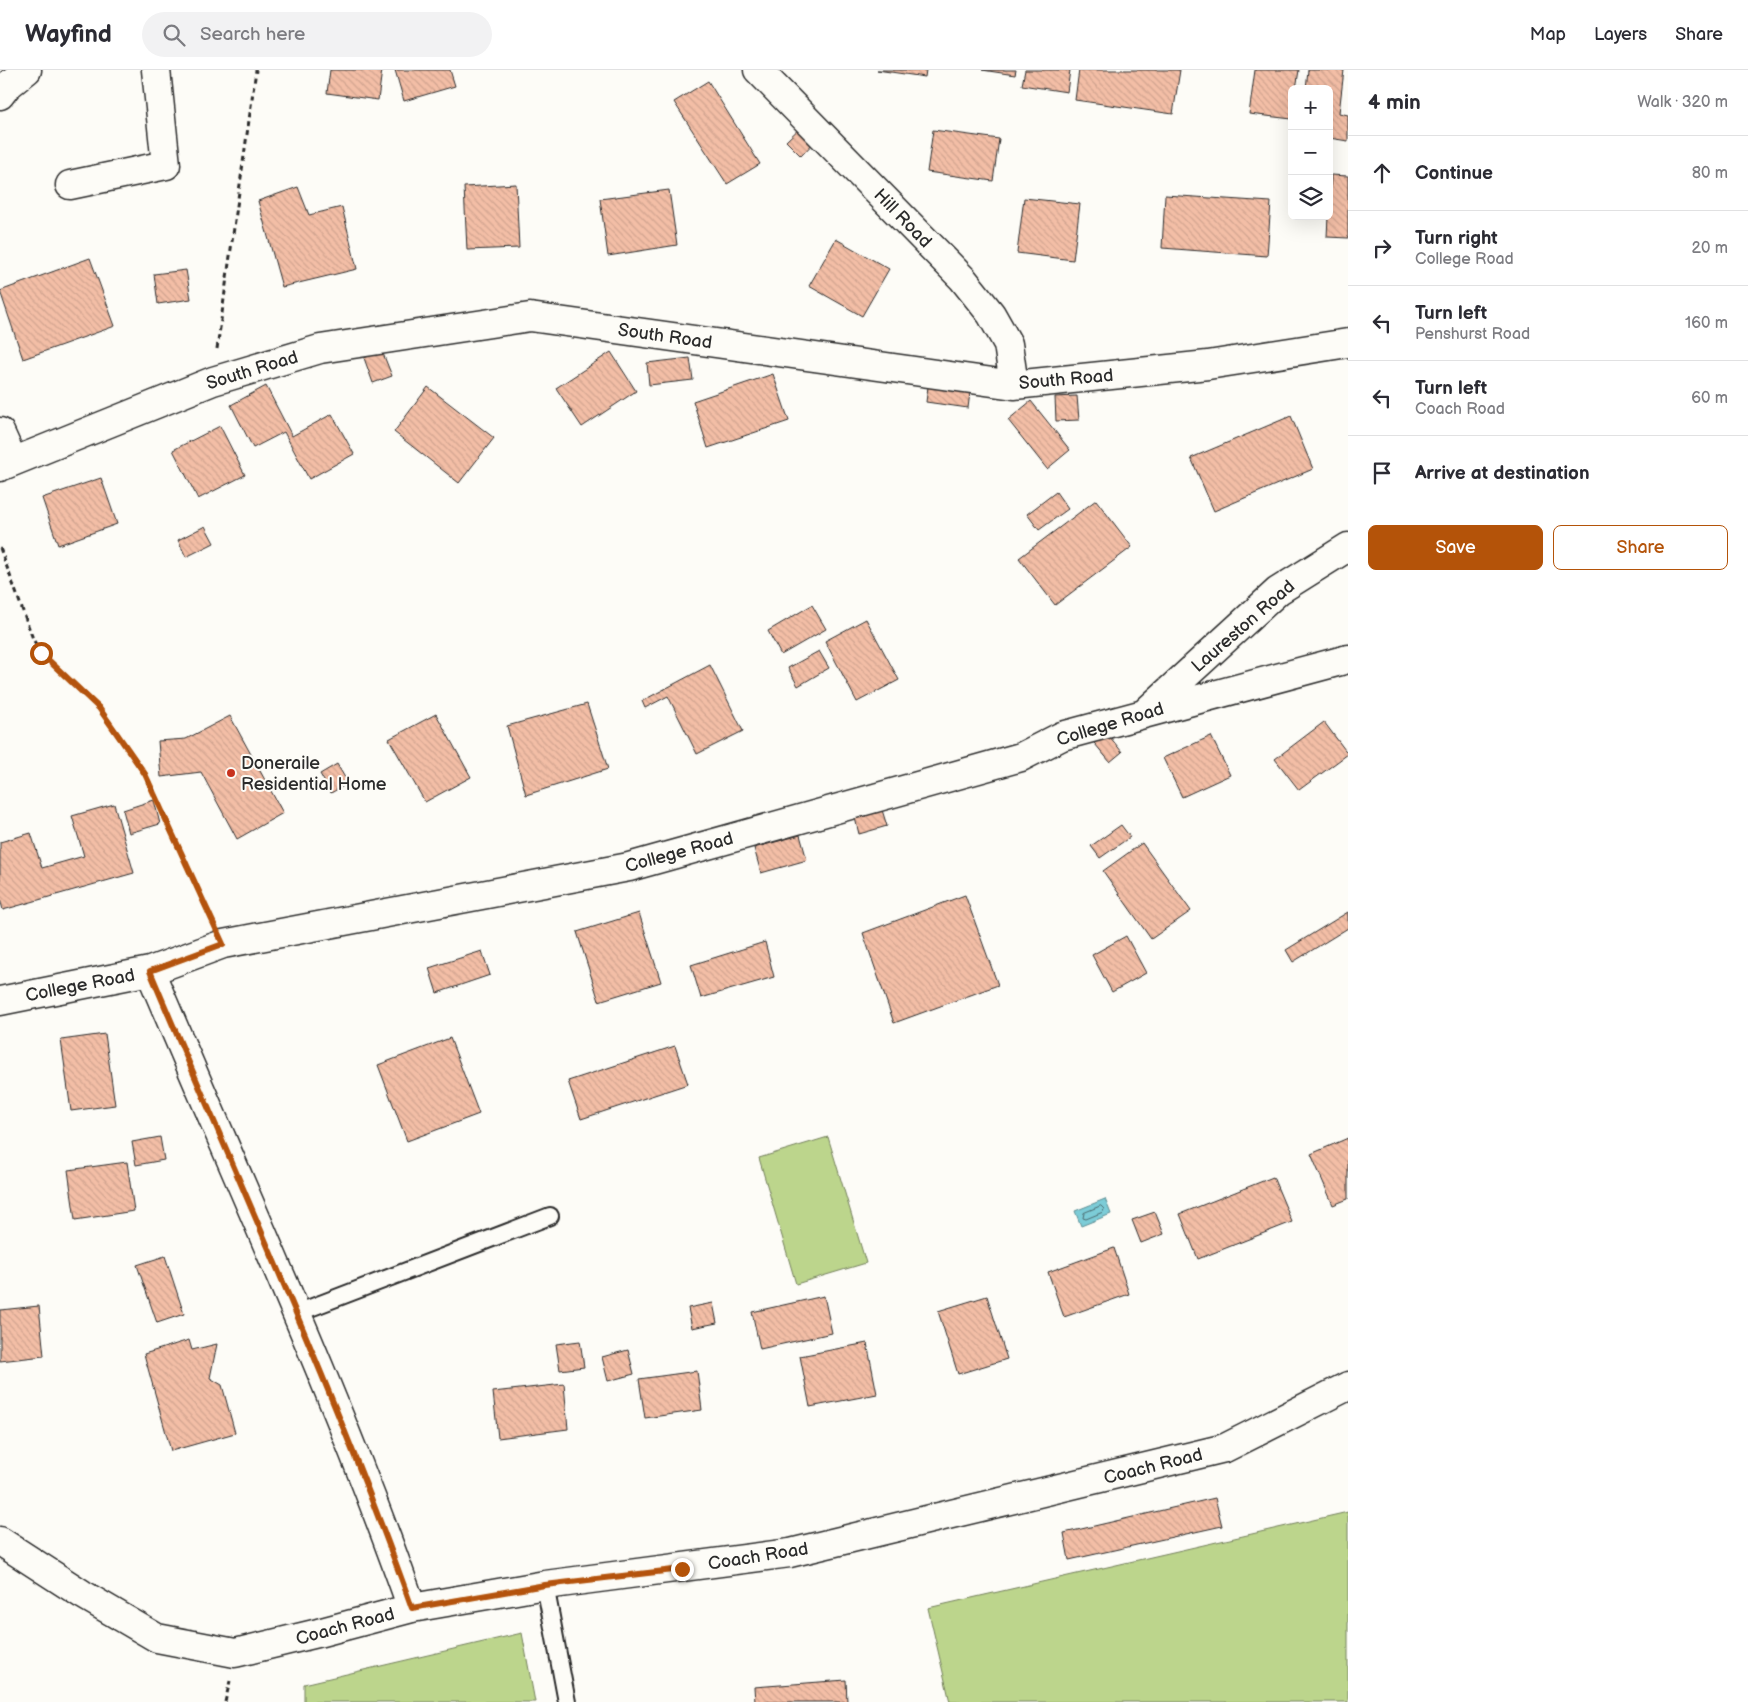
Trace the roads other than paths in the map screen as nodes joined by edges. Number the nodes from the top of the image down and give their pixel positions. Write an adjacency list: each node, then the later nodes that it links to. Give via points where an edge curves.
1 (27, 70): 4 (street)
2 (156, 70): 5 (street, via 166,164)
3 (758, 70): 7 (street, Hill Road, via 963,279 986,307 1008,344)
4 (0, 95)
5 (70, 185)
6 (1348, 343): 7 (street, South Road, via 1208,365)
7 (1014, 385): 9 (street, South Road, via 530,317 320,349 213,382)
8 (0, 432): 9 (street)
9 (6, 464)
10 (1348, 547): 12 (street, Laureston Road, via 1278,590)
11 (1348, 659): 12 (street, College Road)
12 (1145, 713): 13 (street, College Road, via 1062,736 1021,757 629,866 223,944)
13 (150, 971): 14 (street, College Road); 16 (street)
14 (0, 1001)
15 (550, 1216): 16 (lane)
16 (297, 1313): 20 (street)
17 (1348, 1386): 19 (street, Coach Road, via 1225,1448 790,1553)
18 (0, 1541): 20 (street, Coach Road, via 157,1638 235,1653)
19 (545, 1585): 20 (street, Coach Road); 21 (lane)
20 (412, 1608)
21 (567, 1702)

